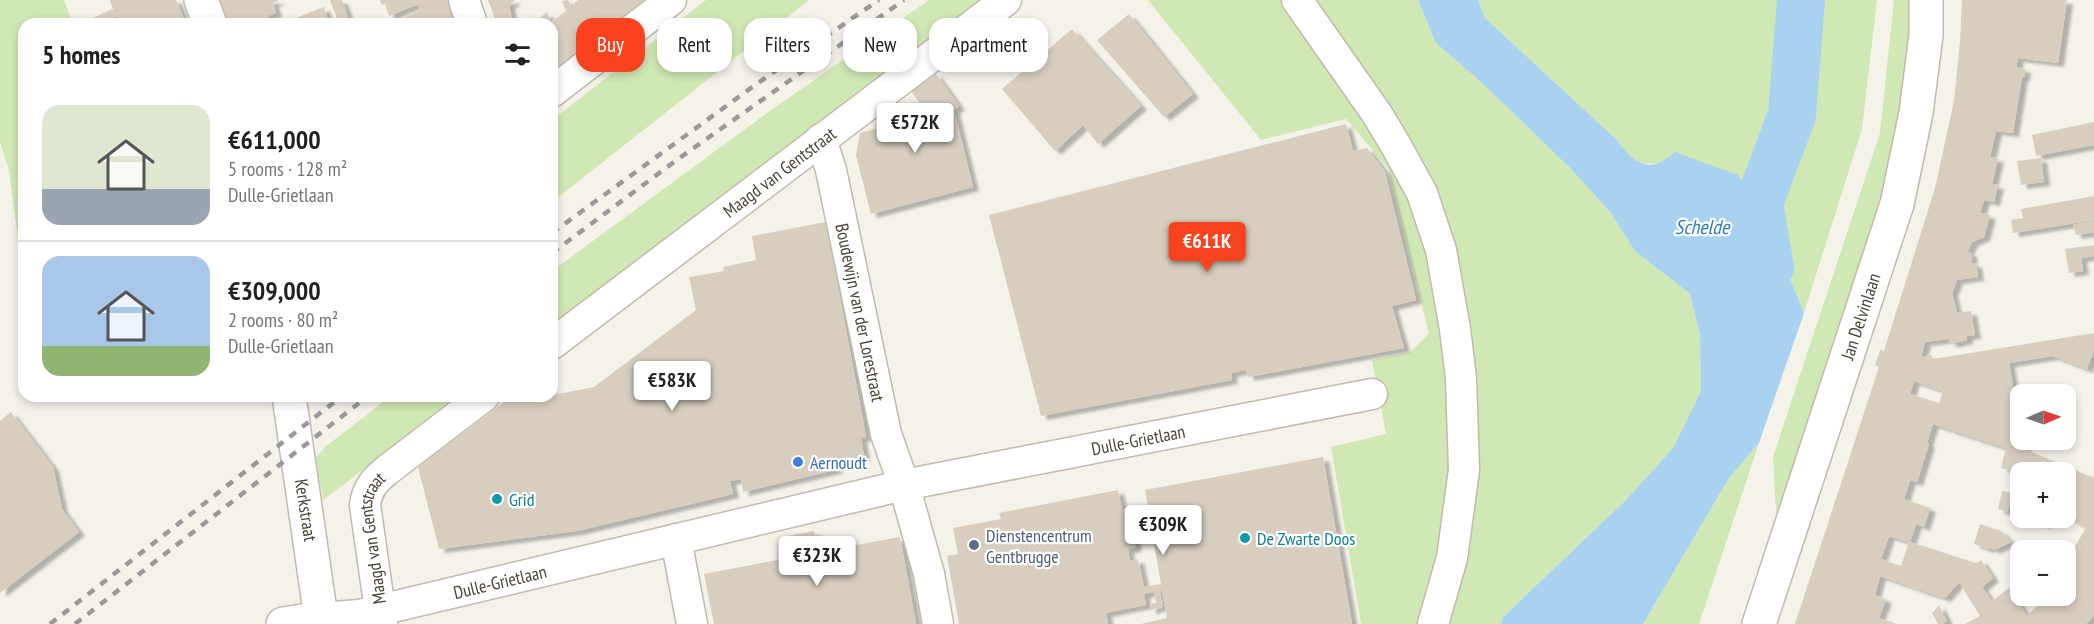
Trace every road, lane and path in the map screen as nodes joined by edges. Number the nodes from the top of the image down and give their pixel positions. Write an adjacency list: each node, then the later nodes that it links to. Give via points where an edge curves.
1 (201, 0): 7 (street)
2 (464, 0): 8 (street)
3 (670, 0): 9 (street)
4 (1006, 0): 10 (street, Maagd van Gentstraat)
5 (1297, 0): 22 (street, via 1377,114 1410,169 1441,250 1461,378 1464,470 1452,558)
6 (1926, 0): 23 (street, Jan Delvinlaan, via 1926,35 1916,113 1897,204)
7 (208, 18)
8 (470, 18)
9 (558, 87)
10 (821, 139): 11 (street, Maagd van Gentstraat); 15 (street, Boudewijn van der Lorestraat, via 831,170 886,434)
11 (558, 339)
12 (1372, 394): 15 (street, Dulle-Grietlaan)
13 (290, 402): 18 (street, Kerkstraat)
14 (476, 402): 17 (street, Maagd van Gentstraat, via 374,480 367,493 365,505)
15 (904, 485): 16 (street, Dulle-Grietlaan); 21 (street, via 929,574)
16 (676, 539): 17 (street, Dulle-Grietlaan); 20 (street)
17 (381, 617): 18 (street, Dulle-Grietlaan, via 359,615)
18 (322, 621): 19 (street)
19 (283, 624)
20 (692, 624)
21 (938, 624)
22 (1433, 624)
23 (1759, 624)

